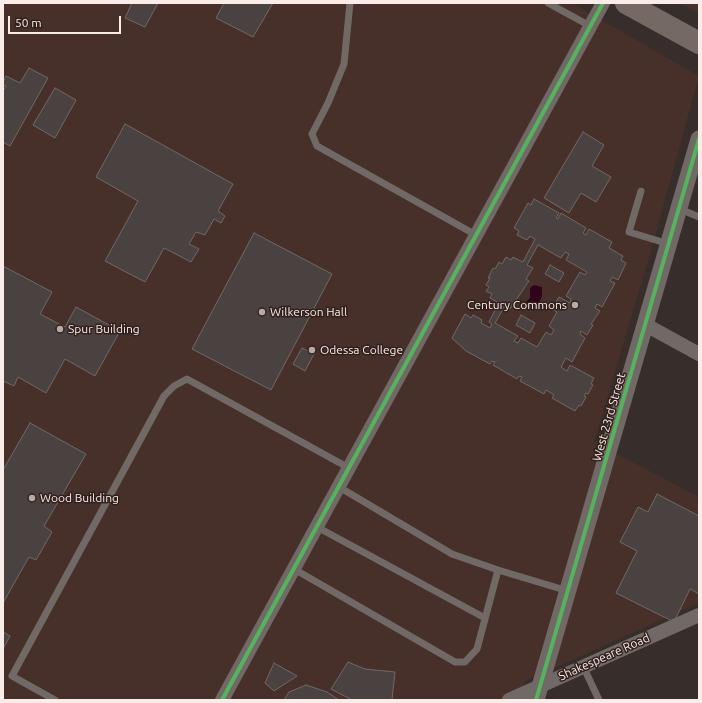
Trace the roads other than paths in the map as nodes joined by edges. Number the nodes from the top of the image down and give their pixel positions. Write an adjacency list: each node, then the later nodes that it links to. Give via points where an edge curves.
1 (350, 3): 11 (lane, via 344,64 312,134 317,146)
2 (548, 3): 5 (lane)
3 (603, 3): 5 (street)
4 (626, 3): 6 (main road)
5 (590, 26): 11 (street)
6 (699, 43)
7 (699, 140): 9 (street, West 23rd Street)
8 (642, 191): 12 (lane, via 629,232)
9 (680, 209): 10 (lane); 12 (street, West 23rd Street)
10 (699, 217)
11 (476, 235): 15 (street)
12 (669, 244): 13 (street, West 23rd Street)
13 (646, 325): 14 (street); 20 (street, West 23rd Street)
14 (699, 354)
15 (349, 468): 16 (street); 25 (lane, via 187,378 174,386 164,396 12,676)
16 (339, 487): 17 (street); 19 (lane, via 452,554)
17 (317, 527): 18 (street); 22 (lane)
18 (294, 569): 22 (lane, via 455,662 465,662 477,649); 26 (street)
19 (498, 570): 20 (lane); 22 (lane)
20 (568, 591): 24 (street, West 23rd Street)
21 (699, 615): 23 (street, Shakespeare Road)
22 (485, 618)
23 (583, 666): 24 (street, Shakespeare Road); 28 (lane)
24 (538, 693): 27 (street, Shakespeare Road)
25 (55, 700)
26 (222, 700)
27 (509, 700)
28 (600, 700)

